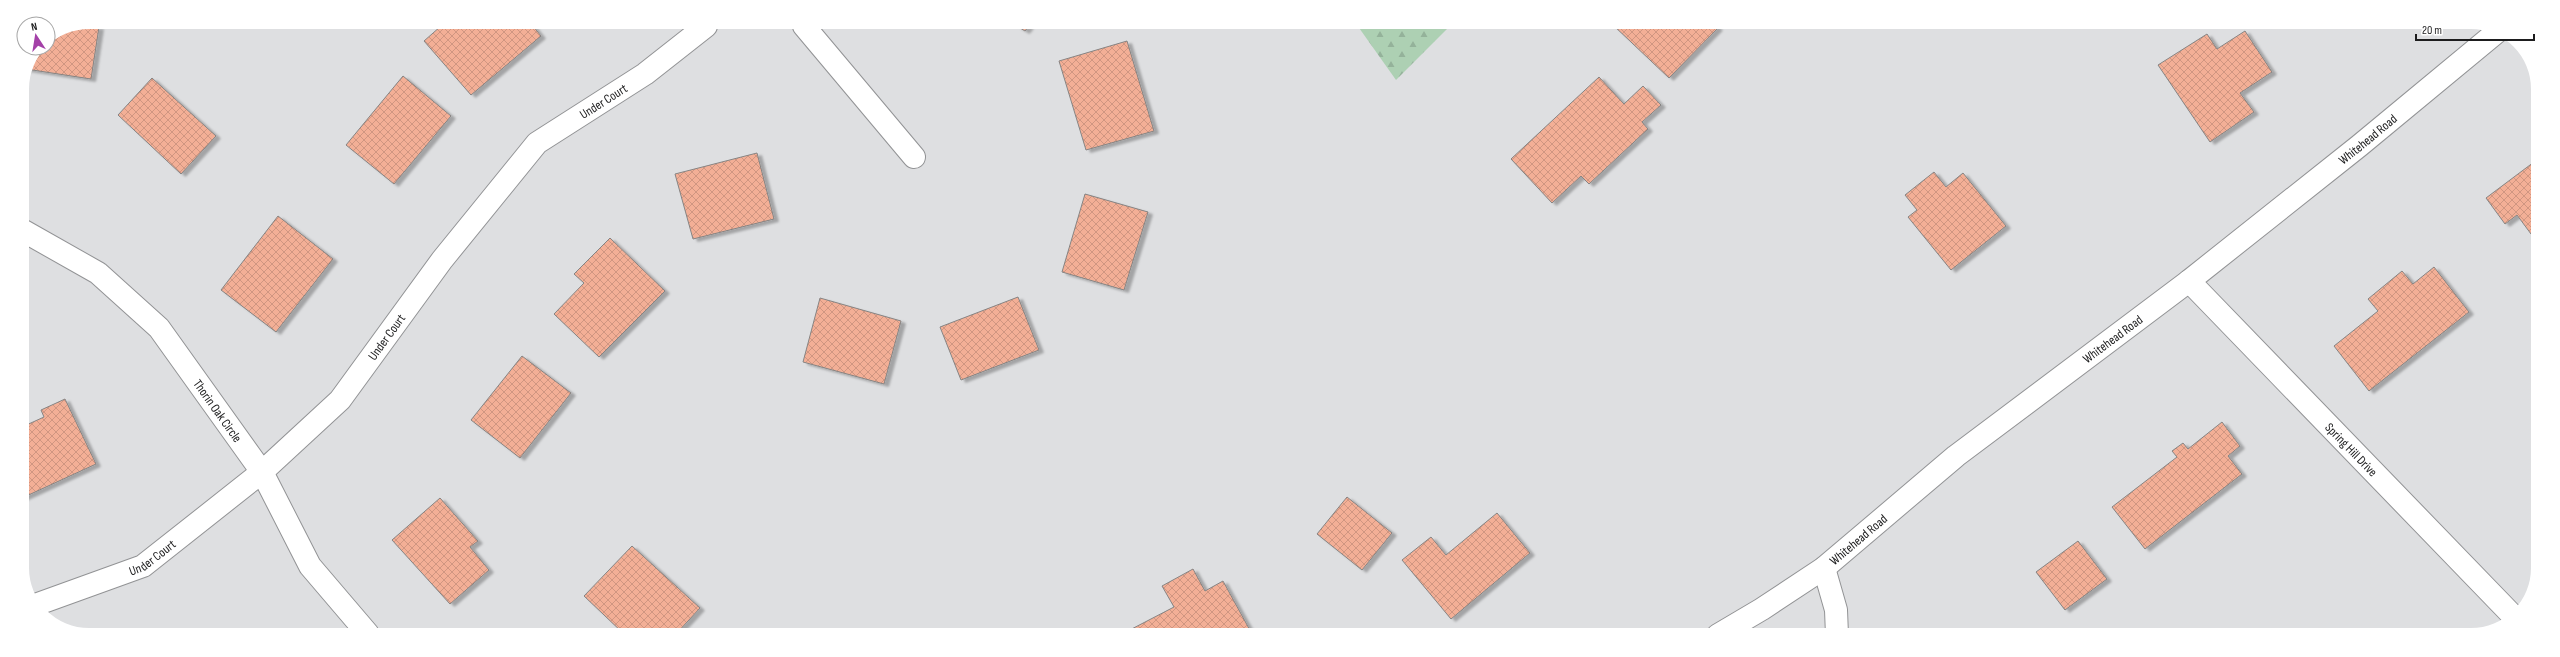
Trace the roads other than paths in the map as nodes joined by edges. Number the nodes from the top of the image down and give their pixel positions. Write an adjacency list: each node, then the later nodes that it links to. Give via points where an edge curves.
1 (702, 29): 7 (street, Under Court, via 645,74 537,143 442,260 340,400)
2 (807, 29): 4 (street)
3 (2495, 34): 6 (street, Whitehead Road)
4 (914, 157)
5 (29, 234): 7 (street, Thorin Oak Circle, via 98,273 159,328)
6 (2189, 281): 8 (street, Whitehead Road, via 1956,456); 10 (street, Spring Hill Drive)
7 (262, 472): 9 (street, Under Court, via 144,566); 11 (street, Thorin Oak Circle, via 310,566)
8 (1824, 568): 12 (street, Whitehead Road); 13 (street, via 1836,610)
9 (41, 603)
10 (2511, 613)
11 (363, 628)
12 (1730, 628)
13 (1837, 628)

